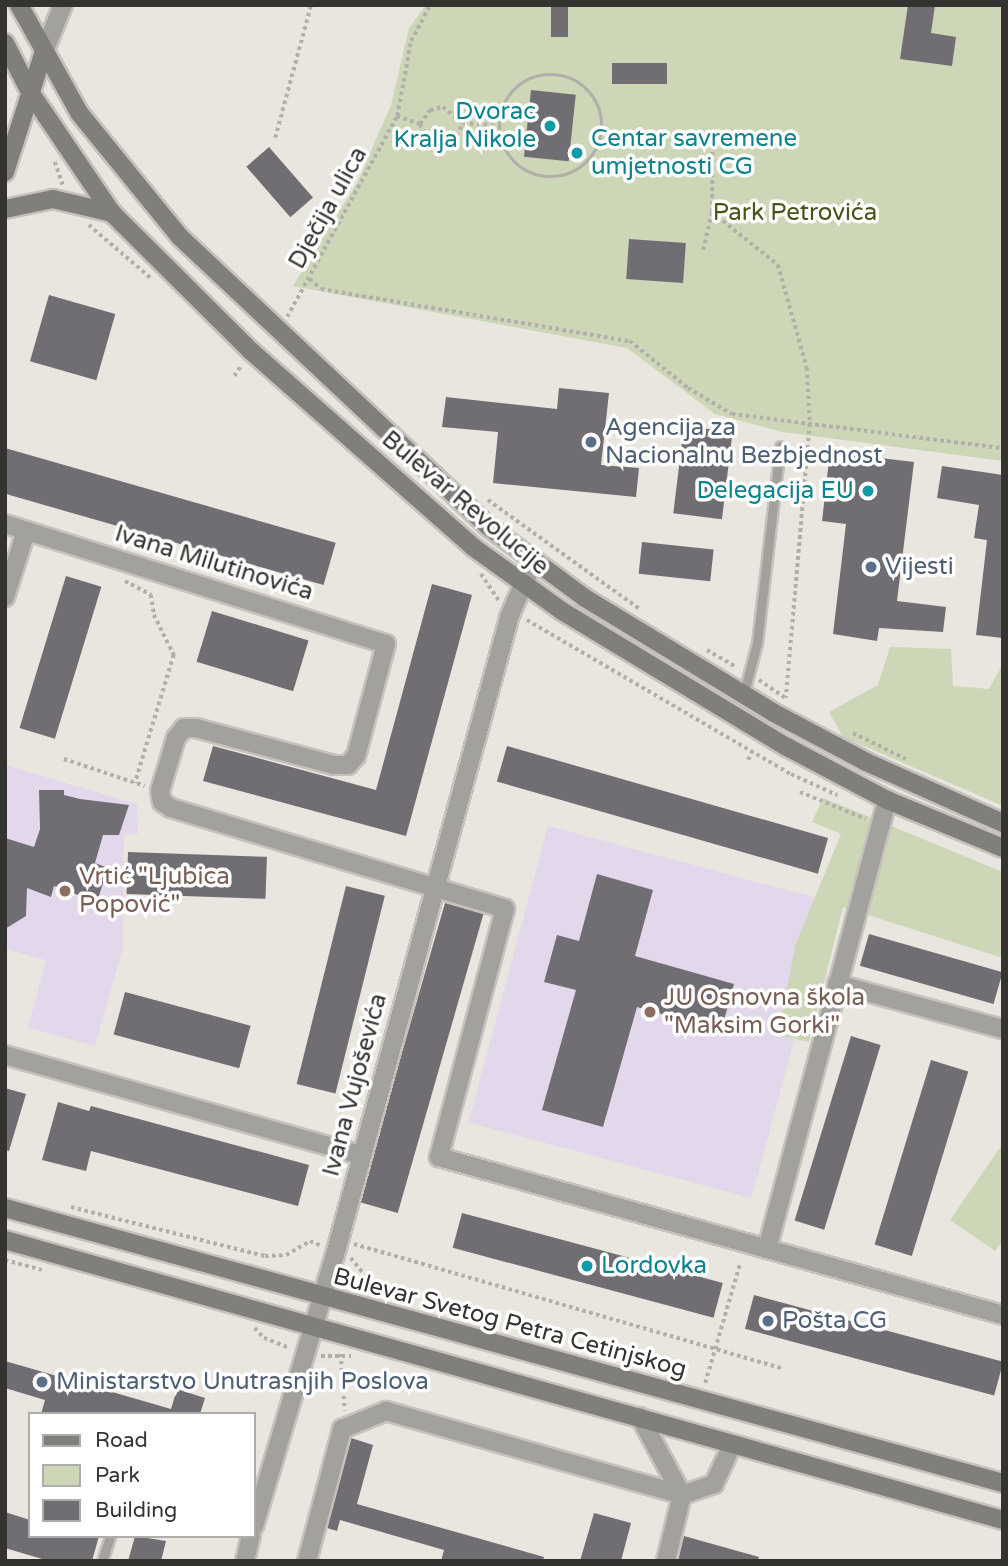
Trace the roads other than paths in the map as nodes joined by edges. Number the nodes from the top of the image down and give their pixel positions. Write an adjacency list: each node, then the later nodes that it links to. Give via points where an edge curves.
1 (19, 5): 4 (main road, Bulevar Revolucije)
2 (63, 5): 4 (street)
3 (5, 43): 5 (main road, Bulevar Revolucije)
4 (43, 54): 5 (main road); 12 (main road, Bulevar Revolucije, via 108,154 180,237 393,440)
5 (30, 92): 6 (main road); 8 (main road, Bulevar Revolucije)
6 (5, 172)
7 (5, 209): 8 (main road, via 53,199)
8 (111, 213): 13 (main road, Bulevar Revolucije, via 252,352 473,547)
9 (780, 446): 15 (lane, via 752,675)
10 (5, 524): 11 (street, Ivana Milutinovića)
11 (26, 531): 14 (street); 19 (street, Ivana Milutinovića, via 386,644 356,756 348,765 184,728 176,738 161,797)
12 (533, 562): 13 (street, Ivana Vujoševića); 15 (main road, Bulevar Revolucije)
13 (521, 583): 16 (main road, Bulevar Revolucije, via 763,733); 19 (street, Ivana Vujoševića)
14 (5, 597)
15 (743, 696): 17 (main road, Bulevar Revolucije, via 866,762)
16 (887, 800): 18 (main road, Bulevar Revolucije); 20 (street)
17 (1003, 823)
18 (1003, 848)
19 (436, 886): 23 (street, Ivana Vujoševića); 26 (street, via 502,907 506,914 439,1157)
20 (837, 984): 21 (street); 26 (street)
21 (1003, 1029)
22 (5, 1055): 23 (street)
23 (361, 1155): 27 (street, Ivana Vujoševića)
24 (5, 1208): 27 (main road, Bulevar Svetog Petra Cetinjskog)
25 (5, 1240): 29 (main road)
26 (767, 1249): 28 (street)
27 (323, 1297): 29 (street, Ivana Vujoševića); 32 (main road, Bulevar Svetog Petra Cetinjskog)
28 (1003, 1315)
29 (313, 1328): 30 (main road); 34 (street, Ivana Vujoševića)
30 (640, 1417): 31 (main road); 33 (street)
31 (732, 1445): 33 (street, via 714,1484); 35 (main road)
32 (1003, 1483)
33 (682, 1495): 40 (street, via 386,1411 344,1428); 41 (street)
34 (256, 1519)
35 (1003, 1520)
36 (109, 1538): 38 (lane)
37 (251, 1538): 39 (street)
38 (102, 1561)
39 (245, 1561)
40 (307, 1561)
41 (666, 1561)

